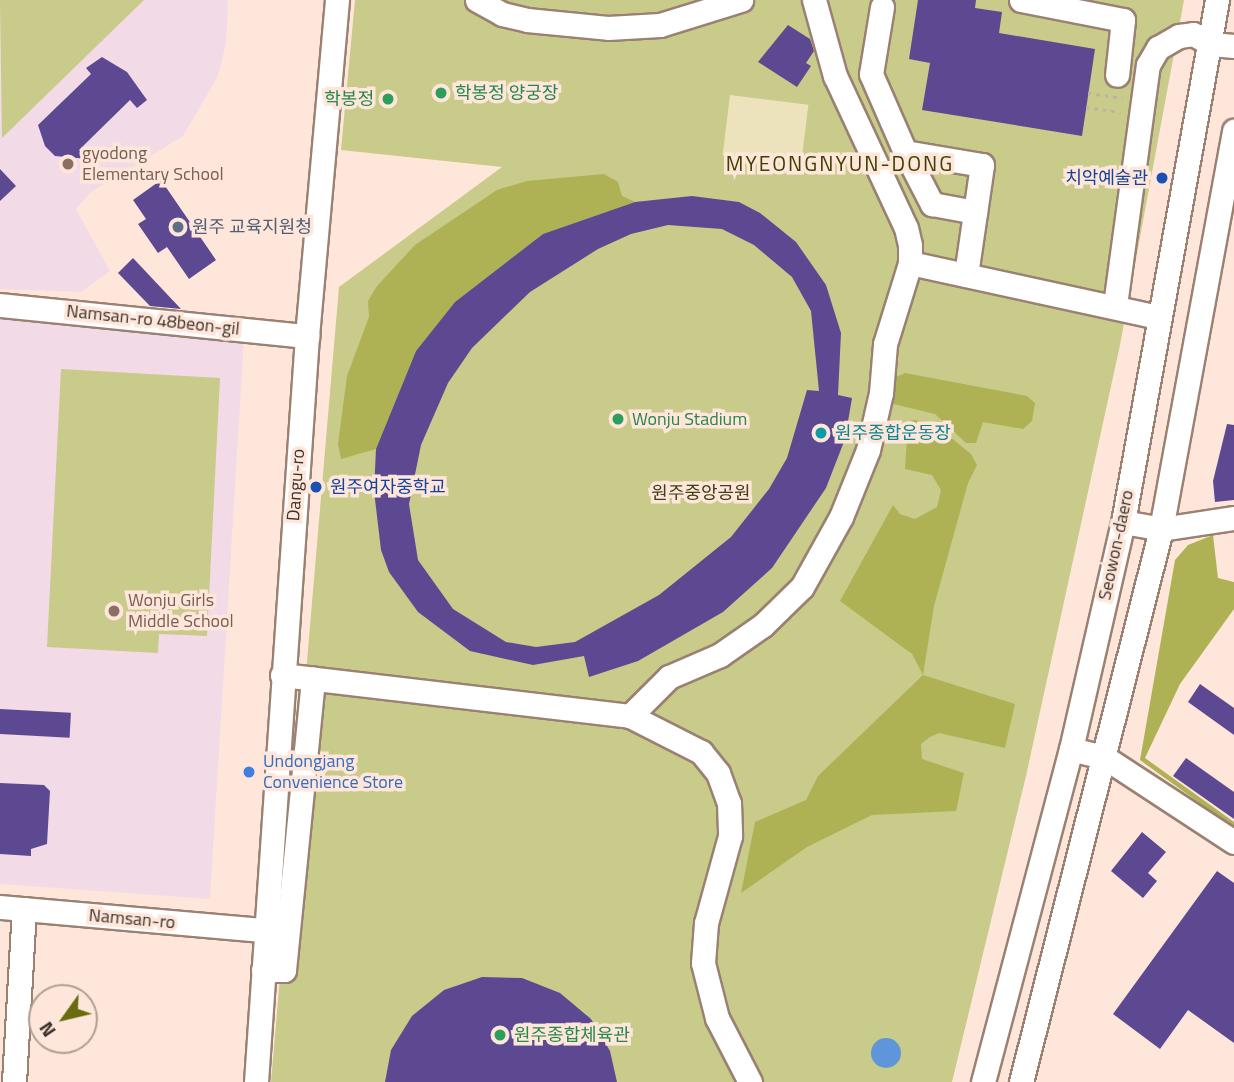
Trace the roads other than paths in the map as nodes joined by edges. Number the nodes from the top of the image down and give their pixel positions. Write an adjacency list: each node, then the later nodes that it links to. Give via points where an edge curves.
1 (337, 0): 19 (street, Dangu-ro)
2 (477, 0): 3 (street, via 502,14 527,20 608,28 660,25)
3 (741, 0)
4 (814, 0): 14 (street, via 835,76 906,228)
5 (1021, 0): 10 (street, via 1123,20)
6 (1217, 0): 8 (street, Seowon-daero)
7 (882, 7): 12 (street, via 871,74)
8 (1211, 44): 9 (street); 17 (street, via 1193,34 1170,38 1158,47 1148,65); 18 (street, Seowon-daero)
9 (1234, 46)
10 (1117, 75)
11 (1234, 131): 22 (street)
12 (905, 152): 13 (street, via 932,204); 13 (street, via 982,165)
13 (975, 212): 15 (street)
14 (910, 263): 15 (street); 25 (street, via 892,309 868,450 841,517 802,587 763,625 720,655 669,677)
15 (966, 275): 17 (street)
16 (0, 305): 19 (street, Namsan-ro 48beon-gil)
17 (1115, 305): 18 (street)
18 (1158, 317): 21 (street, Seowon-daero)
19 (307, 336): 23 (street, Dangu-ro)
20 (1234, 518): 22 (street)
21 (1123, 522): 22 (street); 26 (street, Seowon-daero)
22 (1161, 529): 27 (street)
23 (282, 675): 24 (street); 31 (street, Dangu-ro)
24 (313, 678): 25 (street); 32 (street, via 284,970)
25 (630, 716): 35 (street, via 701,752 718,773 729,803 730,836 706,923 703,963 717,1018)
26 (1071, 749): 27 (street); 36 (street, Seowon-daero)
27 (1104, 757): 28 (street); 37 (street)
28 (1234, 842)
29 (0, 907): 30 (street, Namsan-ro)
30 (24, 909): 31 (street, Namsan-ro); 33 (street)
31 (265, 930): 32 (street, Dangu-ro)
32 (263, 970): 34 (street, Dangu-ro)
33 (14, 1082)
34 (256, 1082)
35 (750, 1082)
36 (983, 1082)
37 (1021, 1082)

